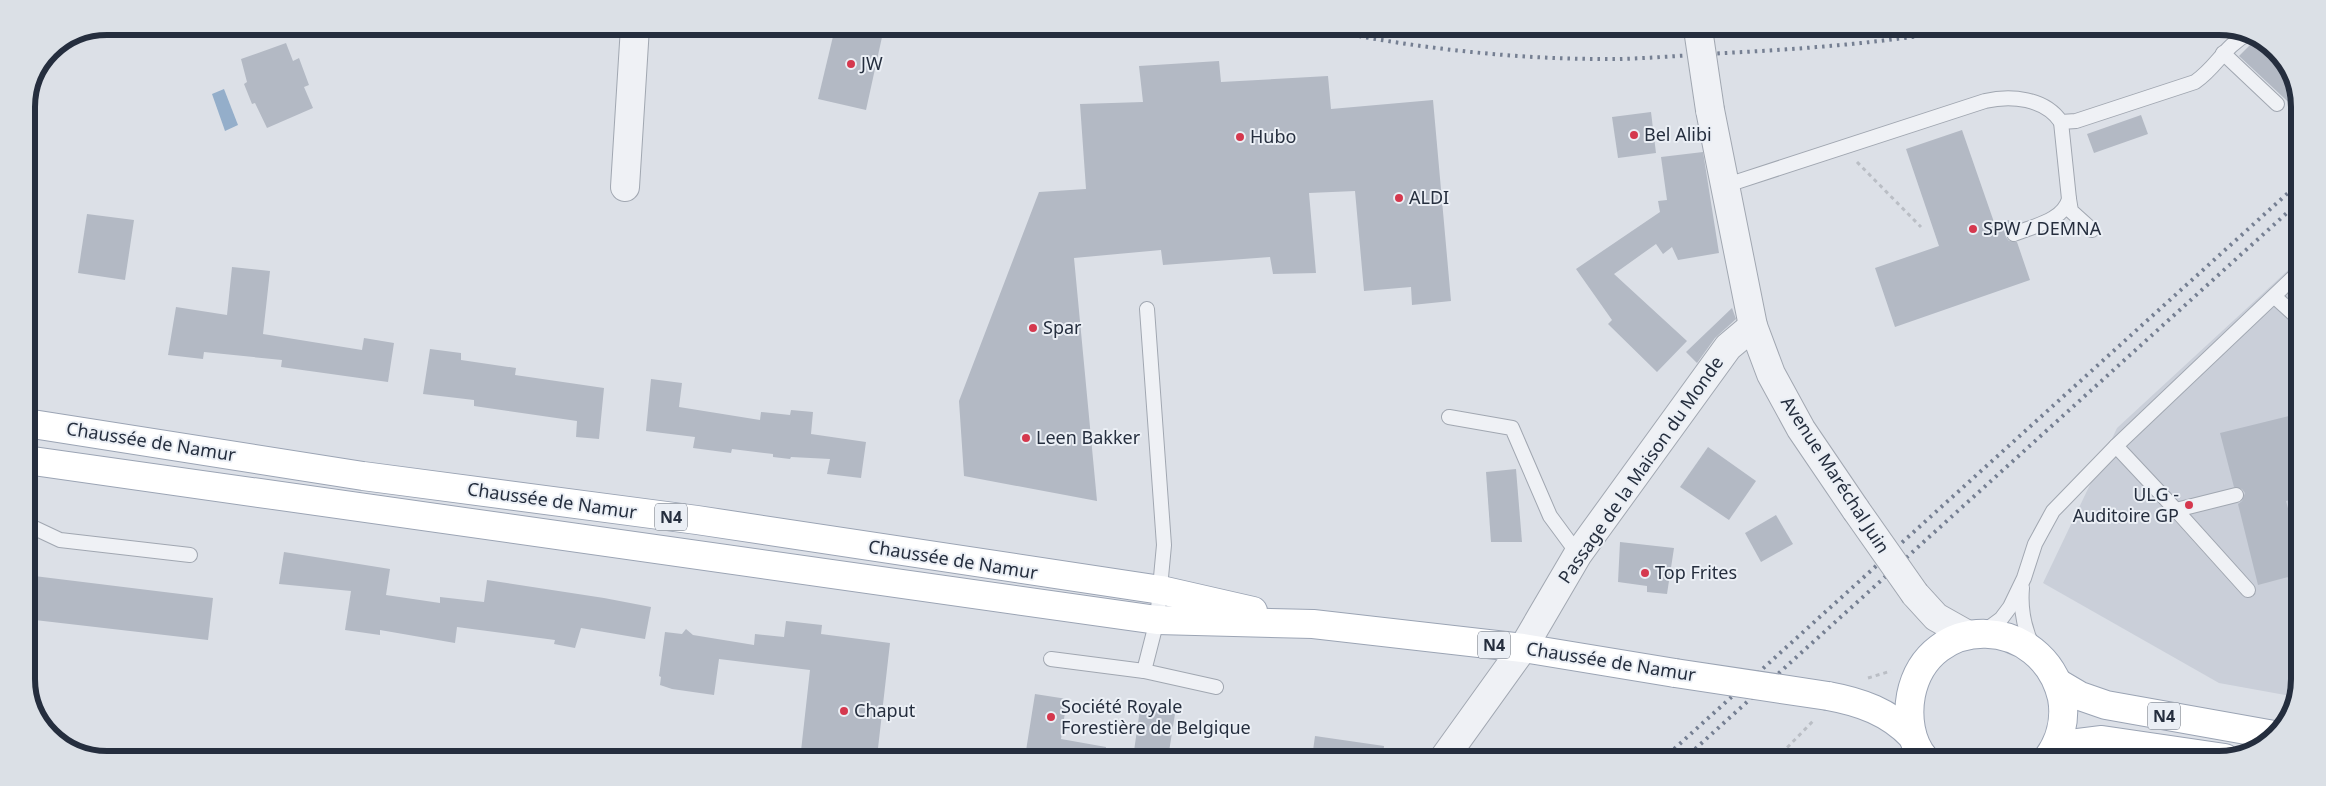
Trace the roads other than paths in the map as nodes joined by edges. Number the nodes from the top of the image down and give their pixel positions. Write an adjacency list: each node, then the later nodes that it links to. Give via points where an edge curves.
1 (634, 35): 7 (street)
2 (1699, 35): 8 (street, Avenue Maréchal Juin, bridge)
3 (2240, 38): 4 (lane)
4 (2223, 53): 5 (lane); 6 (lane, via 2209,72 2195,82 2076,121)
5 (2277, 104)
6 (2061, 122): 8 (lane, via 2045,106 2022,99 2002,97 1985,100); 9 (lane)
7 (625, 186)
8 (1724, 186): 16 (street, Avenue Maréchal Juin)
9 (2069, 199): 10 (lane, via 2071,211); 11 (lane, via 2060,214)
10 (2092, 230)
11 (2014, 234)
12 (2291, 281): 13 (lane)
13 (2275, 298): 15 (lane); 19 (lane)
14 (1147, 309): 27 (lane, via 1164,546)
15 (2291, 312)
16 (1753, 326): 24 (street, Passage de la Maison du Monde, via 1728,347); 29 (street, Avenue Maréchal Juin, bridge, via 1771,374 1801,429)
17 (1449, 417): 24 (lane, via 1512,428 1550,516)
18 (35, 424): 27 (main road, Chaussée de Namur / N4, via 363,476 697,520)
19 (2116, 446): 22 (lane); 26 (lane, via 2052,511 2035,544)
20 (35, 461): 30 (main road, Chaussée de Namur / N4)
21 (2236, 495): 22 (lane)
22 (2176, 510): 28 (lane)
23 (35, 528): 25 (lane, via 60,540)
24 (1578, 554): 33 (street, Passage de la Maison du Monde)
25 (190, 555)
26 (2024, 578): 32 (lane, via 2001,619); 34 (lane, via 2022,614)
27 (1161, 590): 30 (lane); 31 (main road, Chaussée de Namur / N4)
28 (2248, 590)
29 (1915, 594): 32 (street, Avenue Maréchal Juin, via 1936,617); 35 (street, Avenue Maréchal Juin, via 1927,623)
30 (1157, 620): 31 (main road, Chaussée de Namur / N4); 37 (lane)
31 (1313, 624): 33 (main road, Chaussée de Namur / N4)
32 (1975, 634): 34 (main road, N4, via 2001,635 2019,640); 35 (main road, N4, via 1954,640)
33 (1523, 648): 41 (main road, Chaussée de Namur / N4, bridge, via 1675,672); 44 (street, Passage de la Maison du Monde)
34 (2034, 650): 38 (main road, N4, via 2051,669)
35 (1930, 658): 40 (main road, N4, via 1920,670)
36 (1051, 659): 37 (lane)
37 (1144, 671): 39 (lane)
38 (2058, 683): 42 (main road, N4, via 2080,696 2106,705); 46 (main road, N4, via 2064,719)
39 (1216, 687)
40 (1913, 688): 41 (main road, Chaussée de Namur / N4, via 1879,699); 43 (main road, N4, via 1908,710)
41 (1831, 705): 43 (main road, Chaussée de Namur / N4, via 1892,717)
42 (2266, 734)
43 (1912, 736): 45 (main road, N4)
44 (1449, 751)
45 (1920, 751)
46 (2052, 751)
47 (2058, 751): 48 (main road, N4, via 2070,744 2102,740)
48 (2178, 751)

